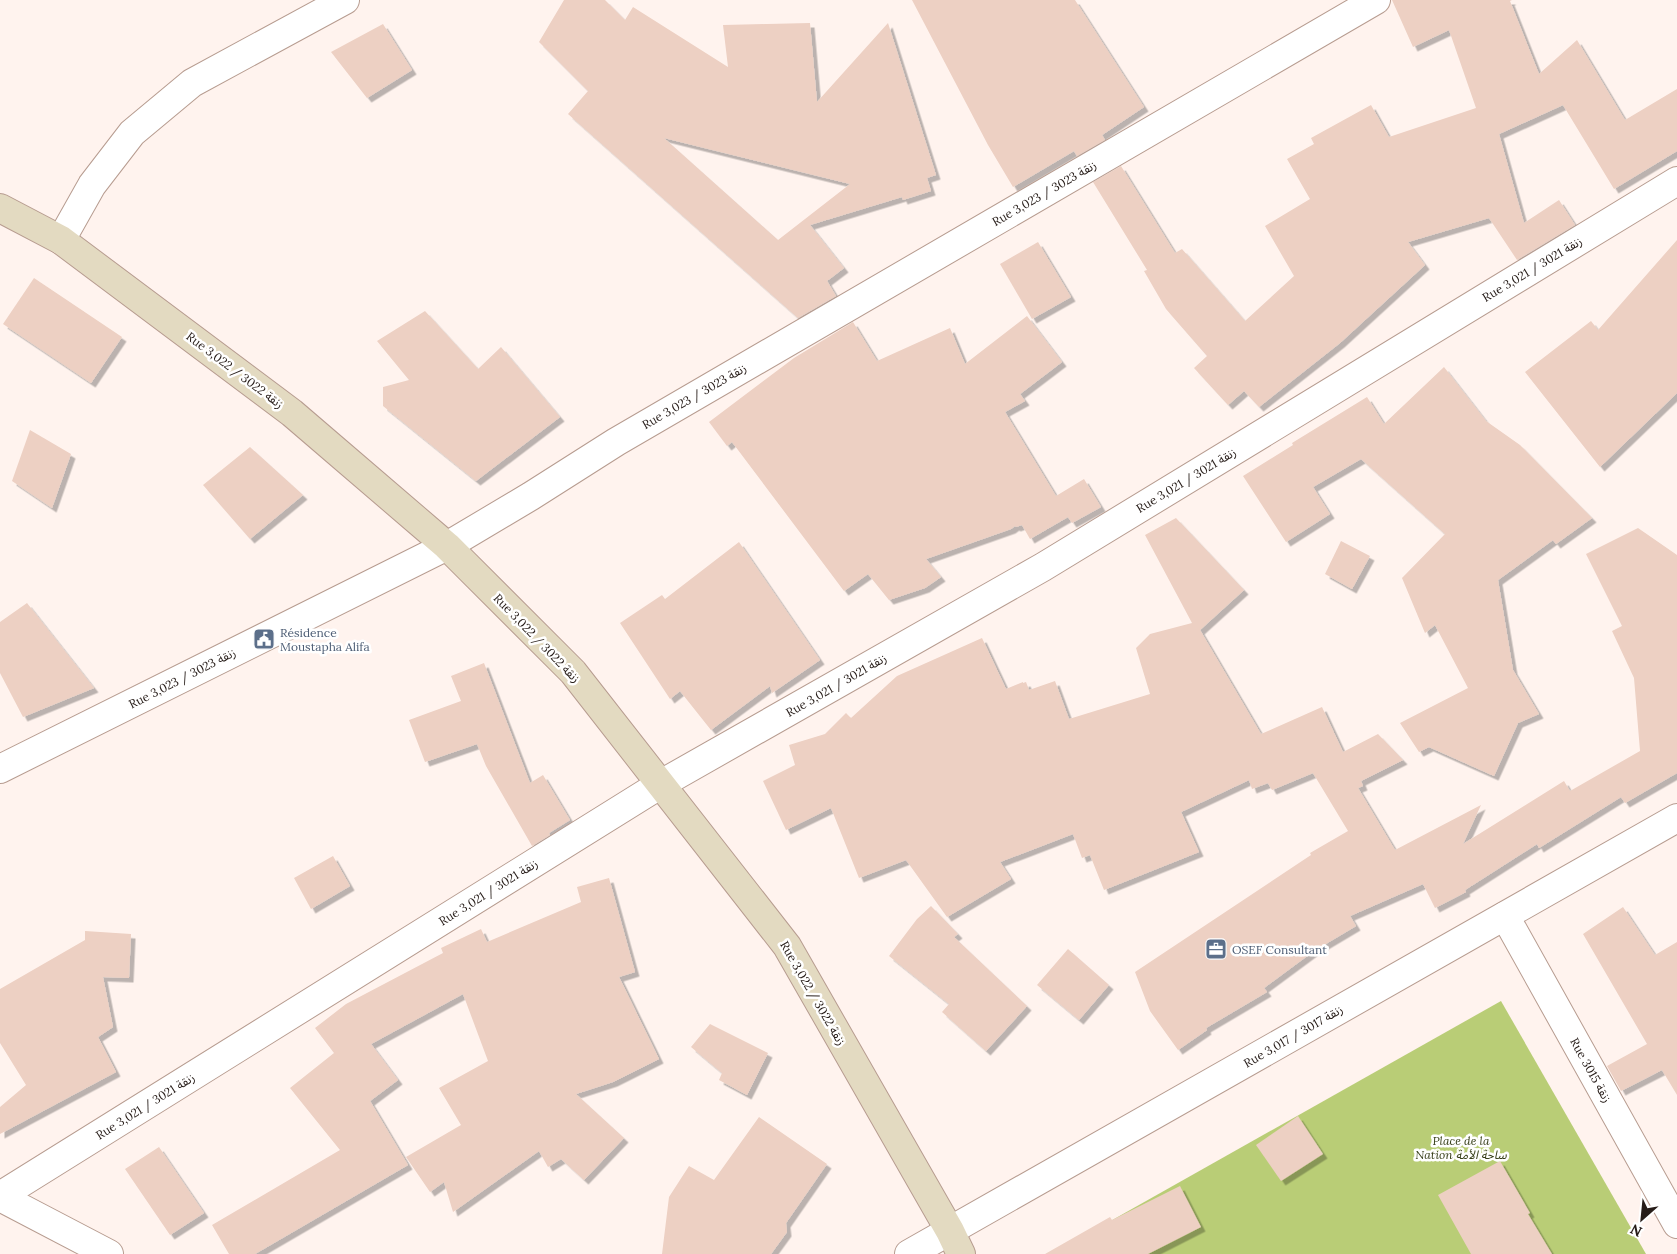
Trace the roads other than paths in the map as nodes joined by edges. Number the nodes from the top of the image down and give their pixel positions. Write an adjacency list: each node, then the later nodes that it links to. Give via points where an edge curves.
1 (345, 0): 5 (street, via 192,83 132,133 92,185)
2 (1376, 0): 6 (street, Rue 3,023 / زنقة 3023, via 616,442)
3 (1677, 180): 8 (street, Rue 3,021 / زنقة 3021, via 1044,567)
4 (0, 208): 5 (street, Rue 3,022 / زنقة 3022)
5 (61, 240): 6 (street, Rue 3,022 / زنقة 3022, via 292,413)
6 (447, 546): 7 (street, Rue 3,023 / زنقة 3023); 8 (street, Rue 3,022 / زنقة 3022, via 573,672)
7 (0, 769)
8 (661, 784): 11 (street, Rue 3,021 / زنقة 3021); 13 (street, Rue 3,022 / زنقة 3022, via 787,946)
9 (1677, 818): 10 (street, Rue 3,017 / زنقة 3017)
10 (1505, 916): 12 (street, Rue 3015 زنقة); 13 (street, Rue 3,017 / زنقة 3017)
11 (0, 1196): 14 (street)
12 (1677, 1224)
13 (956, 1243): 15 (street, Rue 3,017 / زنقة 3017)
14 (110, 1254)
15 (909, 1254)

